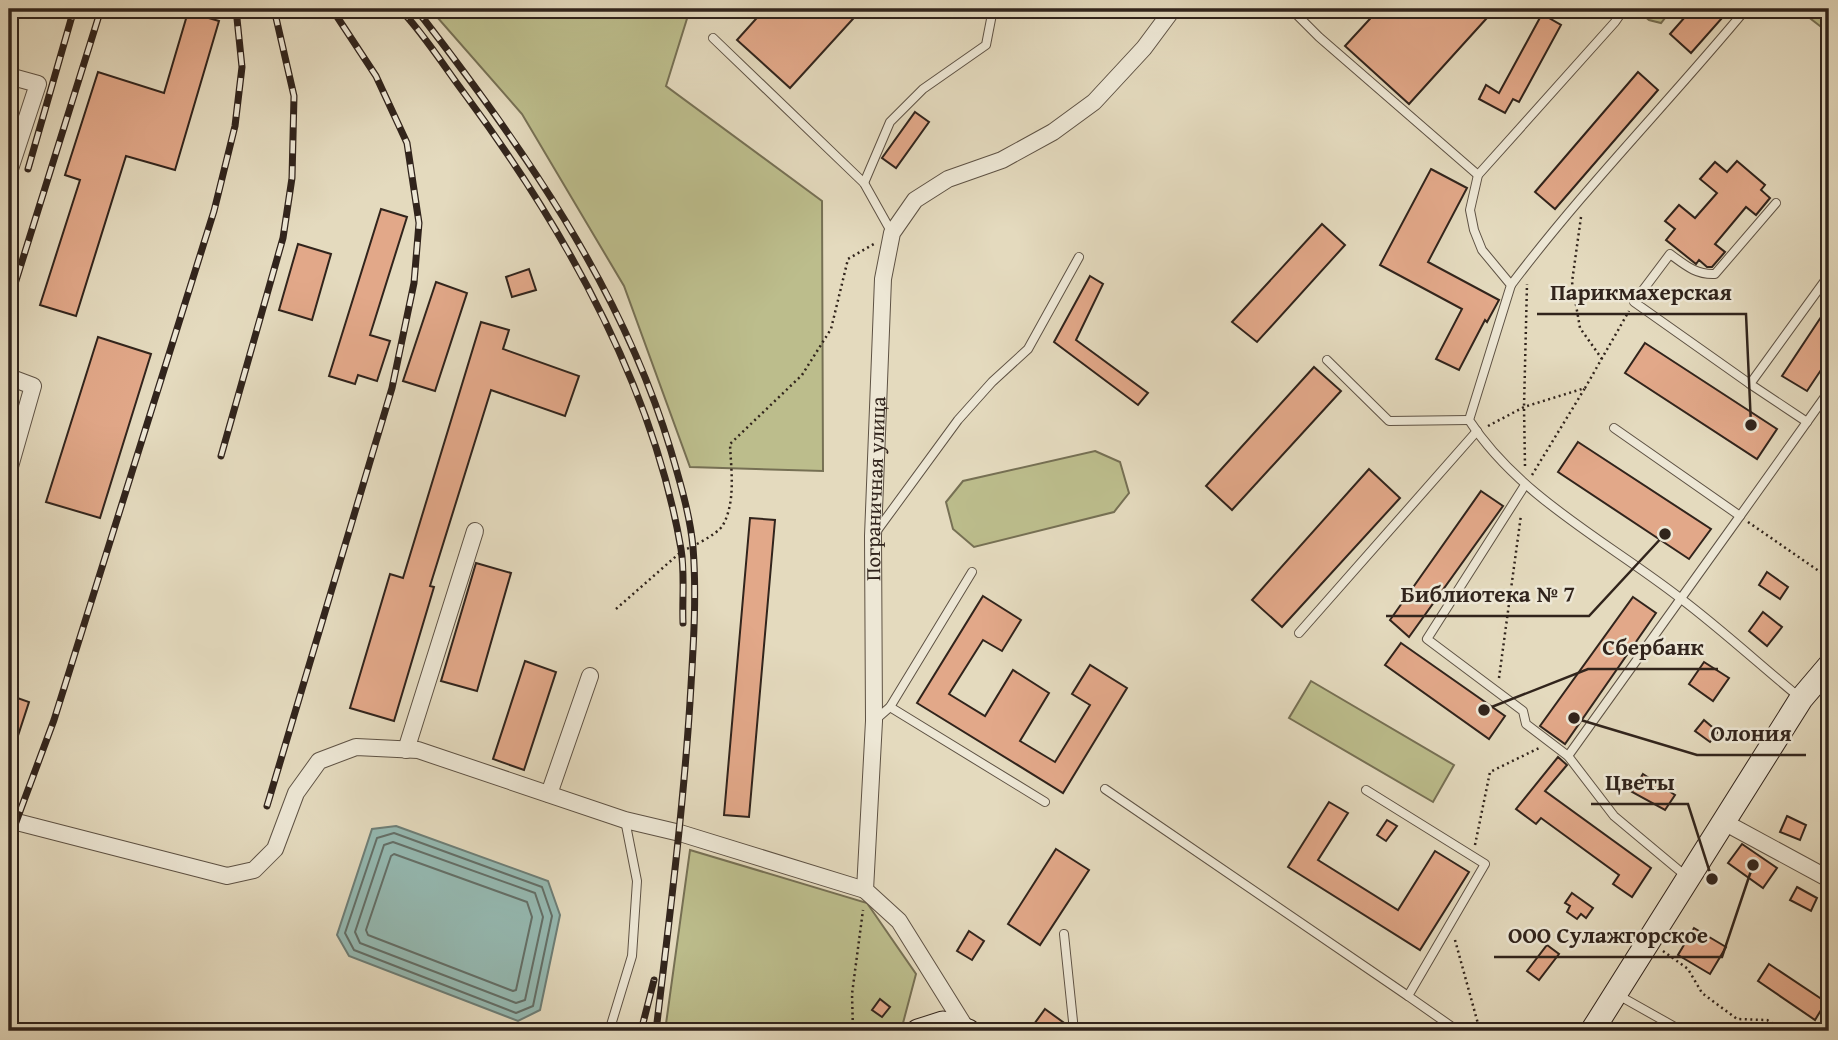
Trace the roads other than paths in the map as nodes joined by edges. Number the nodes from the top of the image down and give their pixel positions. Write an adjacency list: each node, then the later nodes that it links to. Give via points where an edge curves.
1 (993, 9): 10 (lane, via 986,44 923,89 890,122)
2 (1173, 9): 12 (street, Пограничная улица, via 1094,102 1053,132 1002,160 948,179 915,200)
3 (1291, 9): 9 (lane)
4 (1624, 9): 9 (lane)
5 (1746, 9): 15 (lane)
6 (713, 38): 10 (lane)
7 (9, 76): 8 (street, via 38,85)
8 (9, 172)
9 (1478, 175): 15 (lane, via 1470,210 1474,230 1482,250)
10 (864, 183): 12 (lane)
11 (1776, 203): 18 (lane, via 1715,274 1694,271 1670,254 1634,302)
12 (892, 233): 28 (street, Пограничная улица, via 883,279)
13 (1079, 257): 28 (lane, via 1028,349 958,421)
14 (1829, 275): 18 (lane)
15 (1511, 285): 20 (lane)
16 (1327, 360): 20 (lane, via 1388,421)
17 (9, 377): 24 (street, via 33,386)
18 (1750, 384): 21 (lane)
19 (1829, 391): 21 (lane)
20 (1469, 420): 23 (lane)
21 (1807, 422): 26 (lane)
22 (1614, 428): 26 (lane)
23 (1477, 431): 25 (lane); 31 (lane)
24 (9, 471)
25 (1525, 485): 30 (lane); 38 (lane, via 1427,639 1523,711 1526,724)
26 (1740, 516): 30 (lane)
27 (475, 531): 37 (street)
28 (873, 536): 36 (street, Пограничная улица)
29 (972, 572): 35 (lane)
30 (1681, 598): 34 (lane); 38 (lane)
31 (1299, 633)
32 (1829, 666): 34 (main road)
33 (590, 677): 41 (street)
34 (1801, 699): 45 (main road)
35 (890, 707): 36 (lane); 42 (lane)
36 (874, 721): 48 (street, Пограничная улица)
37 (406, 750): 41 (street, via 418,750); 43 (street, via 356,747 319,761 296,793 275,849 254,870 227,876)
38 (1568, 756): 46 (lane, via 1614,816)
39 (1105, 789): 51 (lane)
40 (1366, 790): 51 (lane, via 1485,864)
41 (549, 794): 44 (street)
42 (1045, 802)
43 (9, 820)
44 (625, 820): 48 (street); 52 (lane, via 637,881 632,956)
45 (1722, 821): 46 (main road); 47 (street)
46 (1687, 877): 50 (main road)
47 (1829, 879)
48 (865, 890): 54 (street, via 900,921)
49 (1065, 934): 55 (lane)
50 (1616, 993): 57 (main road); 58 (lane)
51 (1408, 996): 56 (lane)
52 (607, 1031)
53 (918, 1031): 54 (main road, via 943,1023)
54 (968, 1031)
55 (1074, 1031)
56 (1458, 1031)
57 (1592, 1031)
58 (1682, 1031)

